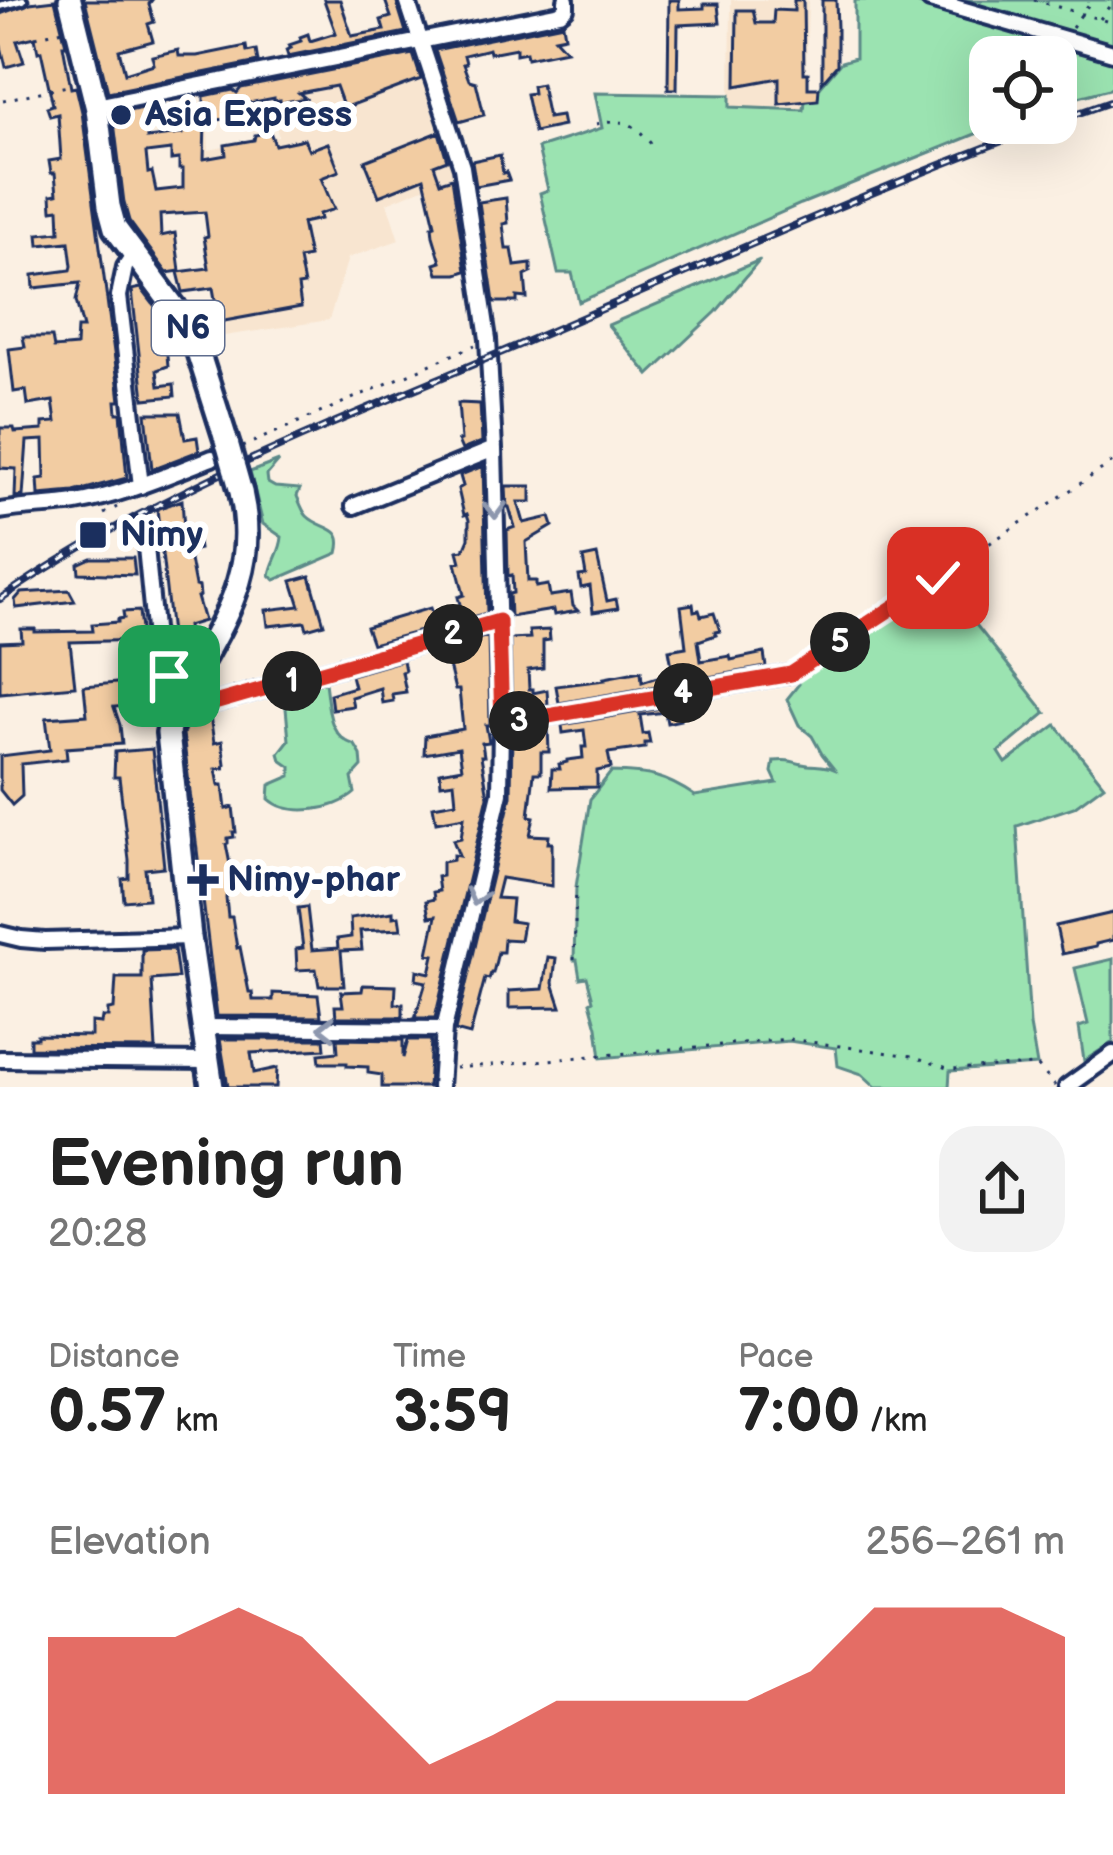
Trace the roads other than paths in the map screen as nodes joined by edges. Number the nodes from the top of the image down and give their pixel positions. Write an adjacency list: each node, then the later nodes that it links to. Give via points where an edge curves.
1 (23, 0): 6 (lane)
2 (70, 0): 9 (main road, N6)
3 (406, 0): 7 (street)
4 (566, 0): 7 (street, via 560,13)
5 (930, 0): 8 (street)
6 (0, 6)
7 (420, 40): 9 (street); 11 (street, via 462,167)
8 (1113, 53)
9 (96, 106): 10 (main road, N6, via 112,218)
10 (133, 255): 12 (main road, N6, via 195,342); 13 (street, via 119,296)
11 (494, 448): 14 (street); 17 (street, one-way to 17)
12 (229, 449): 13 (street); 19 (main road, N6, bridge, via 248,531 241,580)
13 (140, 486): 15 (street)
14 (354, 506)
15 (0, 511)
16 (146, 537): 18 (street)
17 (499, 621): 22 (street); 23 (street)
18 (157, 659): 19 (street); 21 (street); 22 (street, via 157,697)
19 (198, 667): 21 (main road, N6)
20 (791, 674): 23 (street)
21 (185, 688): 22 (main road, N6)
22 (174, 710): 25 (main road, N6, via 167,744)
23 (502, 724): 27 (street, one-way to 27, via 500,794)
24 (0, 934): 25 (street)
25 (190, 938): 26 (main road, N6)
26 (202, 1027): 27 (street, one-way to 26); 30 (main road, N6)
27 (444, 1029): 32 (street)
28 (1113, 1054): 33 (street)
29 (0, 1059): 30 (street)
30 (208, 1061): 31 (main road, N6)
31 (212, 1087)
32 (440, 1087)
33 (1067, 1087)

